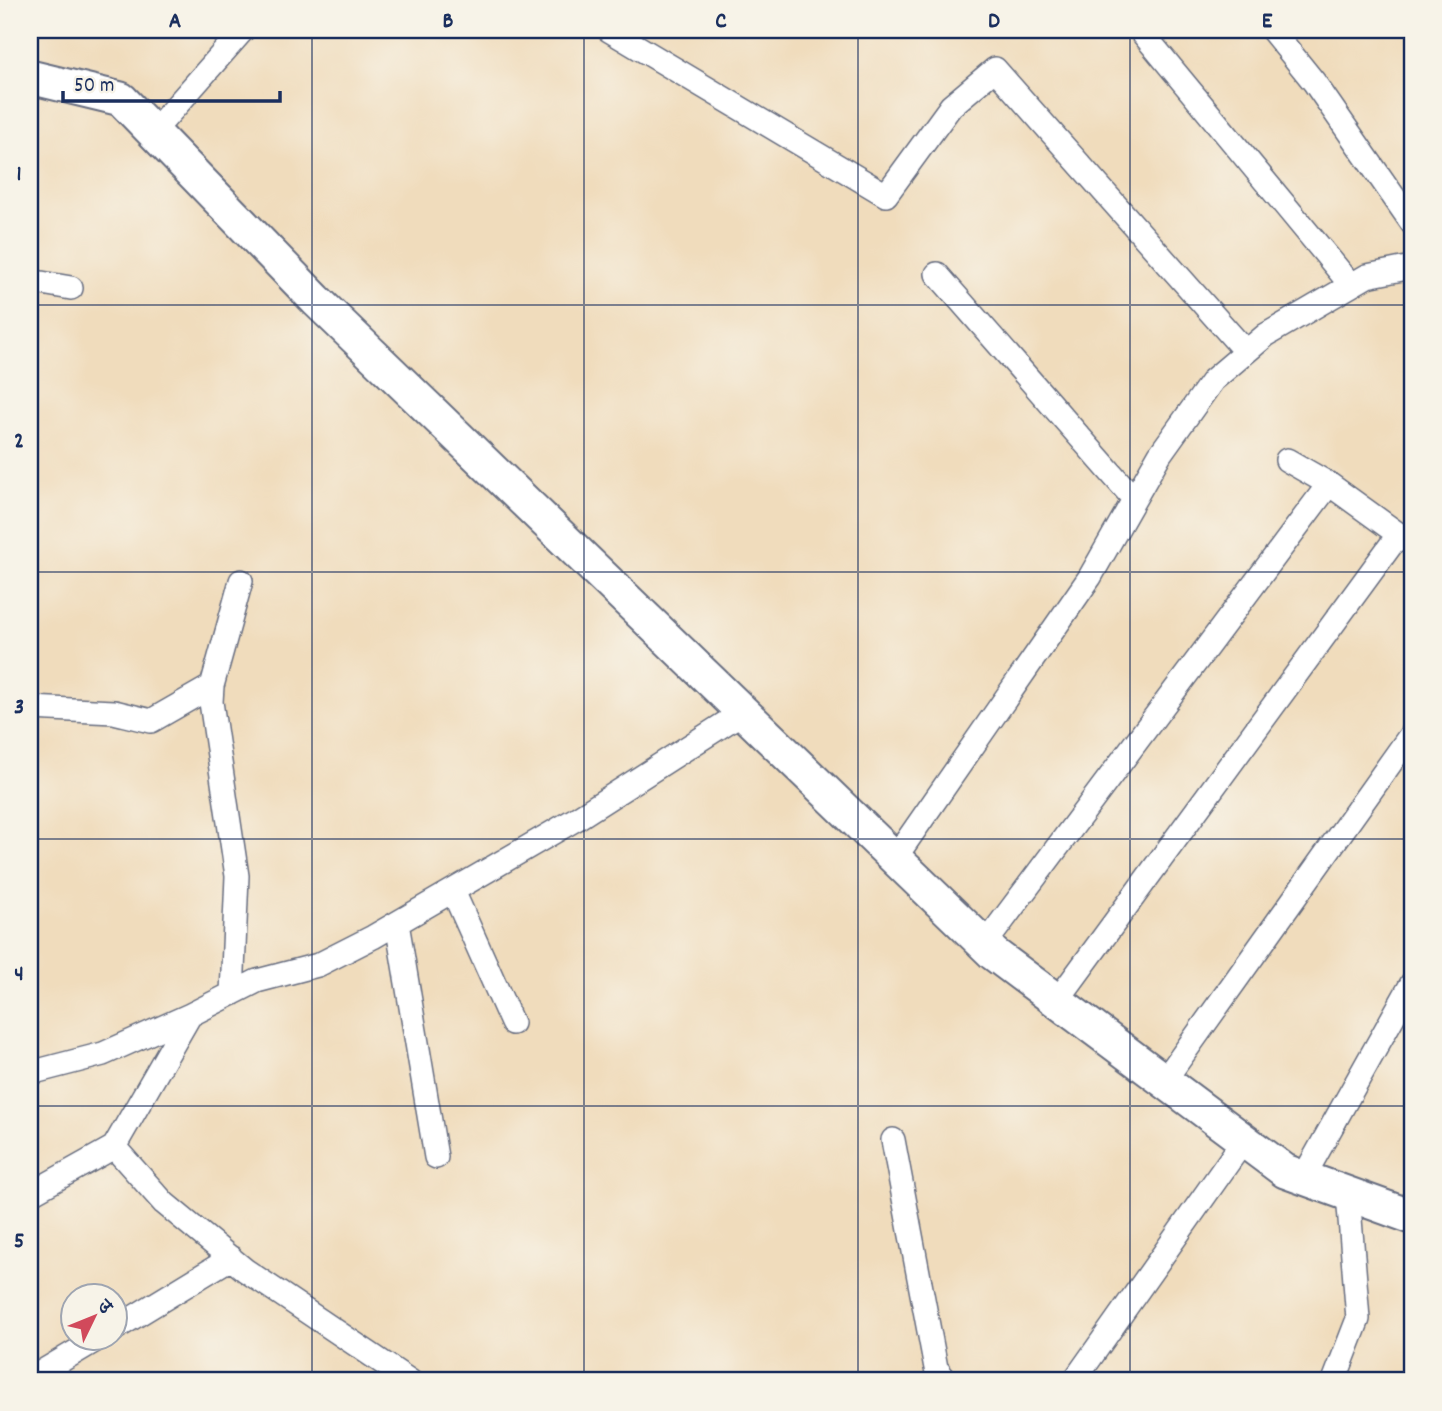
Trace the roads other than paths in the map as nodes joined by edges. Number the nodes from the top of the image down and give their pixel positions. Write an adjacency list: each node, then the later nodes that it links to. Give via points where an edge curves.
1 (243, 30): 6 (street)
2 (609, 30): 13 (street, via 886,195 951,106 995,69)
3 (1140, 30): 11 (street)
4 (1272, 30): 7 (street)
5 (30, 77): 6 (street, via 121,99)
6 (153, 132): 21 (street, via 316,300)
7 (1412, 223)
8 (1412, 267): 11 (street, via 1367,276)
9 (937, 274): 16 (street)
10 (30, 281): 12 (street)
11 (1351, 285): 13 (street, via 1266,335)
12 (71, 288)
13 (1246, 352): 16 (street, via 1213,380)
14 (1287, 460): 15 (street)
15 (1329, 484): 17 (street); 26 (street)
16 (1134, 499): 23 (street, via 1090,577)
17 (1405, 539): 29 (street)
18 (241, 581): 19 (street)
19 (212, 685): 20 (street, via 151,721 114,712); 28 (street, via 237,876)
20 (30, 708)
21 (743, 712): 23 (street); 24 (street)
22 (1408, 747): 33 (street)
23 (895, 858): 26 (street)
24 (453, 891): 25 (street); 31 (street)
25 (397, 923): 28 (street, via 318,965 257,981); 37 (street)
26 (985, 944): 29 (street)
27 (1412, 984): 38 (street)
28 (232, 994): 30 (street)
29 (1057, 1001): 33 (street)
30 (190, 1015): 32 (street, via 103,1054); 36 (street)
31 (512, 1023)
32 (30, 1073)
33 (1164, 1081): 35 (street)
34 (893, 1140): 47 (street, via 936,1368)
35 (1244, 1140): 38 (street, via 1285,1171); 48 (street)
36 (114, 1147): 39 (street); 42 (street, via 164,1203)
37 (436, 1157)
38 (1303, 1178): 40 (street)
39 (30, 1194)
40 (1348, 1194): 41 (street); 49 (street, via 1359,1319)
41 (1412, 1217)
42 (231, 1258): 43 (street); 46 (street)
43 (130, 1319)
44 (75, 1352): 45 (street)
45 (30, 1379)
46 (410, 1381)
47 (946, 1381)
48 (1074, 1381)
49 (1334, 1381)

